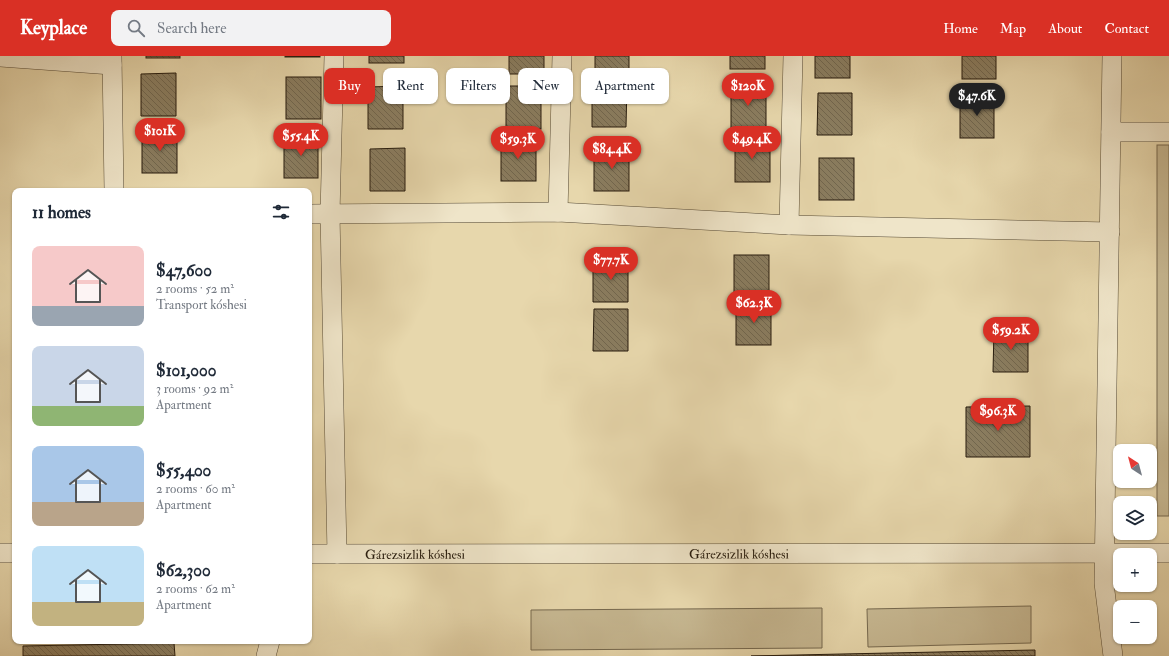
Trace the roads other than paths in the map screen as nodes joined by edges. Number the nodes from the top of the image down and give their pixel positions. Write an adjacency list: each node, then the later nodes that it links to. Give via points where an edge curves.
1 (334, 56): 12 (street)
2 (562, 56): 10 (street)
3 (793, 56): 13 (street)
4 (1112, 56): 7 (street)
5 (0, 57): 6 (street)
6 (112, 61): 9 (street)
7 (1111, 132): 8 (street); 14 (street)
8 (1169, 132)
9 (114, 188)
10 (558, 212): 12 (street); 13 (street)
11 (312, 214): 12 (street)
12 (330, 214): 20 (street)
13 (788, 225): 14 (street)
14 (1110, 232): 17 (street)
15 (0, 553): 16 (street)
16 (12, 553)
17 (1105, 553): 18 (street, Gárezsizlik kóshesi); 20 (street, Gárezsizlik kóshesi); 23 (street, via 1104,583)
18 (1169, 553)
19 (312, 554): 20 (street, Gárezsizlik kóshesi)
20 (337, 554)
21 (269, 644): 22 (street)
22 (266, 656)
23 (1113, 656)

